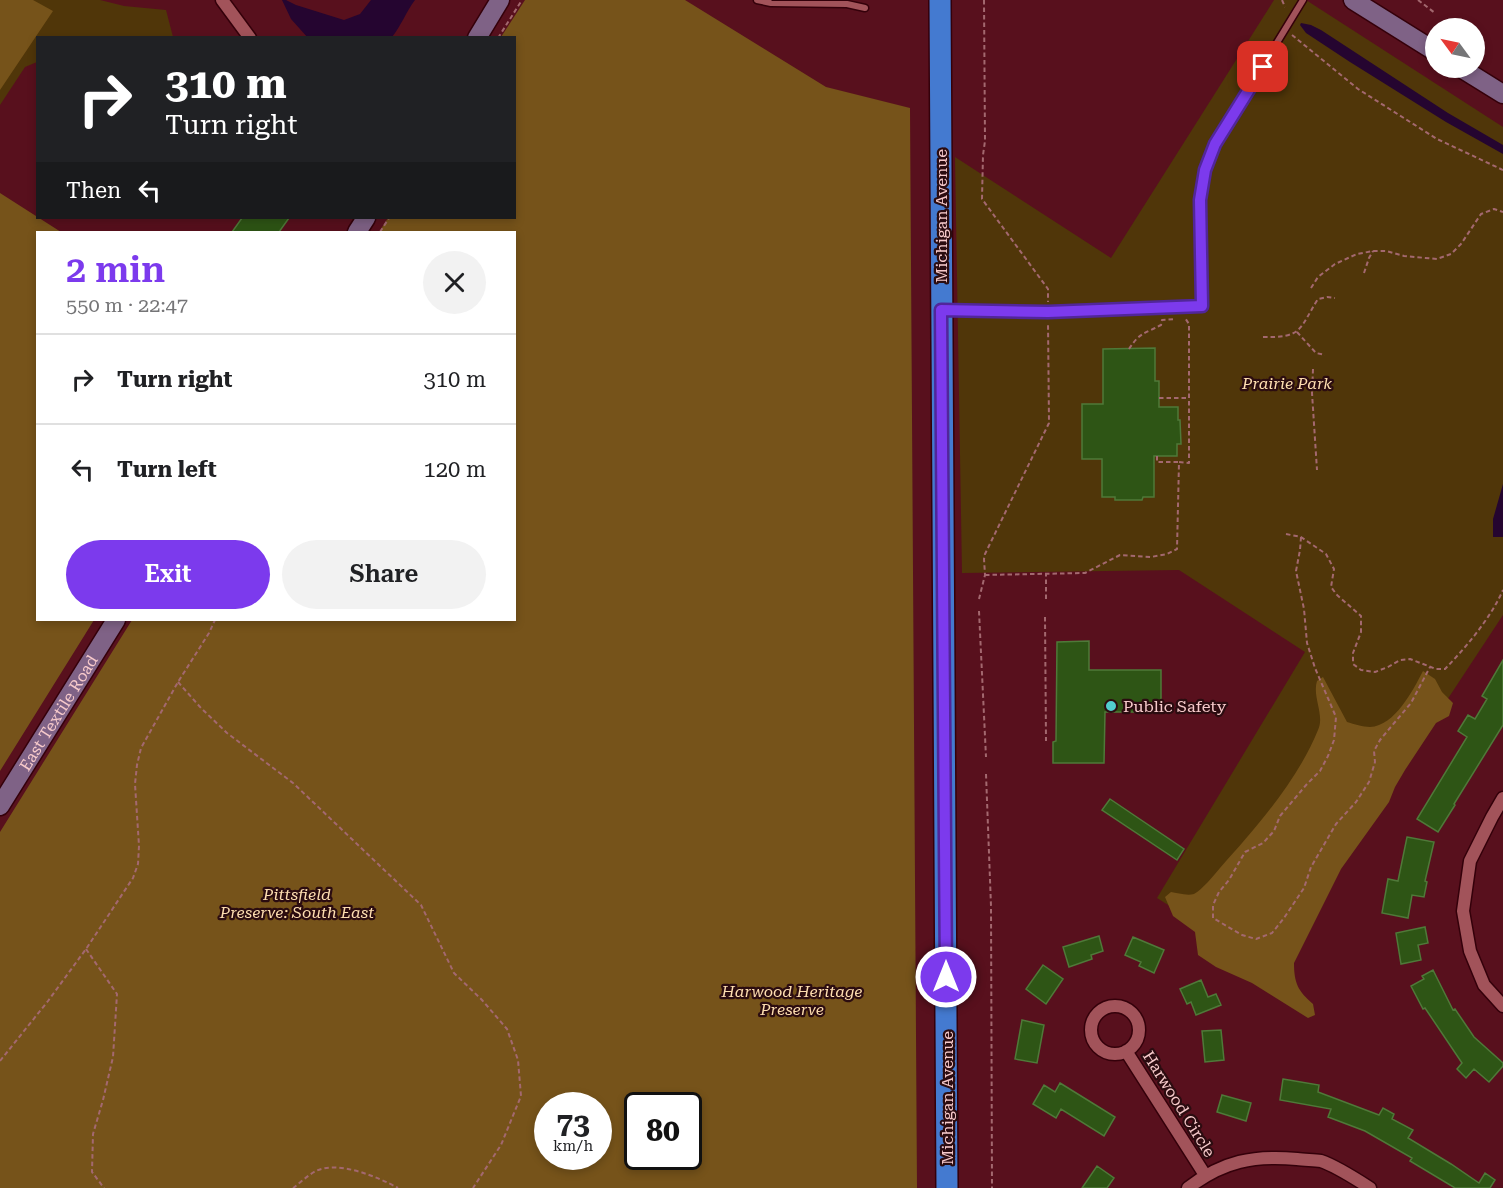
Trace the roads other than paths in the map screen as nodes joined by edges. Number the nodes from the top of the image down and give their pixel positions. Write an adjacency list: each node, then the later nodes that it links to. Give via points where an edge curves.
1 (222, 0): 8 (street)
2 (500, 0): 9 (main road)
3 (757, 0): 7 (lane)
4 (940, 0): 13 (highway, Michigan Avenue)
5 (1303, 0): 13 (lane, via 1215,144 1205,170 1200,200 1202,306 1048,312)
6 (1353, 0): 10 (main road)
7 (865, 8)
8 (249, 36)
9 (478, 36)
10 (1425, 45)
11 (1477, 78): 12 (main road)
12 (1503, 94)
13 (941, 310): 20 (highway, Michigan Avenue)
14 (115, 621): 16 (main road, East Textile Road)
15 (1503, 798): 17 (street, via 1470,861 1463,910 1470,951 1484,985)
16 (0, 806)
17 (1503, 1006)
18 (1126, 1051): 19 (street, Harwood Circle)
19 (1204, 1175): 21 (street); 22 (street, via 1232,1163 1285,1158 1321,1161)
20 (947, 1188)
21 (1188, 1188)
22 (1370, 1188)

